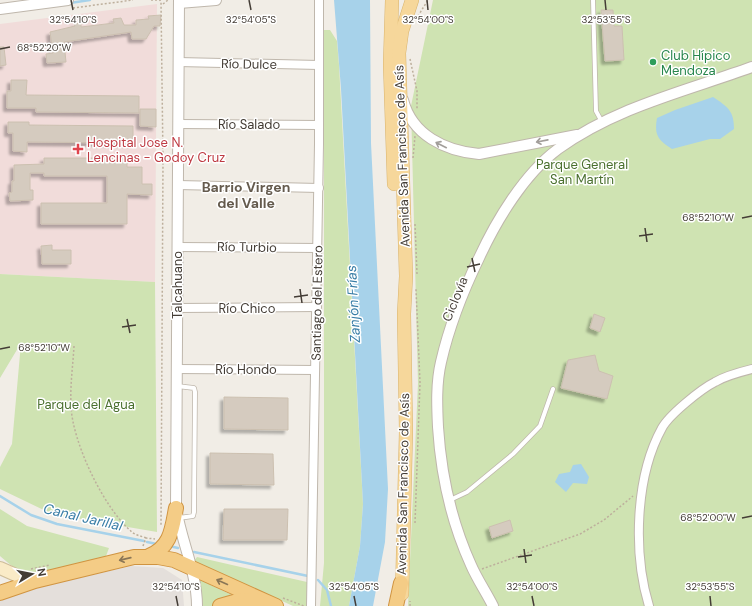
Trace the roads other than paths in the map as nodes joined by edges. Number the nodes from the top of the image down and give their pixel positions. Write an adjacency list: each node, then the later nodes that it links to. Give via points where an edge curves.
1 (62, 0): 8 (street)
2 (216, 0): 7 (street)
3 (319, 0): 10 (street, Santiago del Estero)
4 (392, 0): 23 (main road, Avenida San Francisco de Asís, via 390,92 398,276)
5 (412, 0): 12 (main road, Avenida San Francisco de Asís, via 399,53)
6 (593, 0): 13 (lane, via 596,111)
7 (179, 2): 9 (street, Talcahuano)
8 (0, 9)
9 (178, 62): 10 (street, Río Dulce); 14 (street, Talcahuano)
10 (319, 65): 15 (street, Santiago del Estero)
11 (752, 67): 13 (street, via 664,97)
12 (400, 91): 16 (street, one-way to 12, via 479,154 457,151 437,143 423,133 405,109); 23 (main road, Avenida San Francisco de Asís, via 406,276)
13 (602, 122): 16 (street)
14 (178, 124): 15 (street, Río Salado); 17 (street, Talcahuano)
15 (319, 125): 18 (street, Santiago del Estero)
16 (581, 134): 29 (street, via 556,150 514,197 488,236 464,291 440,363 437,403 440,461)
17 (178, 185): 18 (street); 19 (street, Talcahuano)
18 (318, 188): 20 (street, Santiago del Estero)
19 (177, 246): 20 (street, Río Turbio); 21 (street, Talcahuano)
20 (318, 248): 22 (street, Santiago del Estero)
21 (177, 308): 22 (street, Río Chico); 24 (street, Talcahuano)
22 (317, 308): 26 (street, Santiago del Estero)
23 (404, 314): 35 (main road, Avenida San Francisco de Asís, via 406,432)
24 (176, 369): 26 (street, Río Hondo); 27 (street, Talcahuano)
25 (752, 369): 44 (street, via 715,382 686,404 663,427 648,462 640,501 641,554)
26 (315, 370): 40 (street, Santiago del Estero)
27 (176, 386): 30 (street, Talcahuano); 30 (lane, via 194,388 195,392 194,512 193,516)
28 (553, 389): 29 (lane, via 540,426 513,454 467,492)
29 (448, 501): 43 (street, via 475,572)
30 (176, 513): 31 (highway, via 169,539 159,550); 32 (street, Talcahuano)
31 (146, 552): 32 (highway); 34 (highway, one-way to 34)
32 (190, 567): 37 (highway, one-way to 32); 38 (street)
33 (0, 568): 34 (main road)
34 (35, 581): 36 (highway)
35 (401, 583): 41 (highway); 42 (main road, Avenida San Francisco de Asís)
36 (0, 593)
37 (273, 605): 39 (highway, via 246,599)
38 (197, 606)
39 (220, 606)
40 (311, 606)
41 (396, 606)
42 (403, 606)
43 (493, 606)
44 (649, 606)

